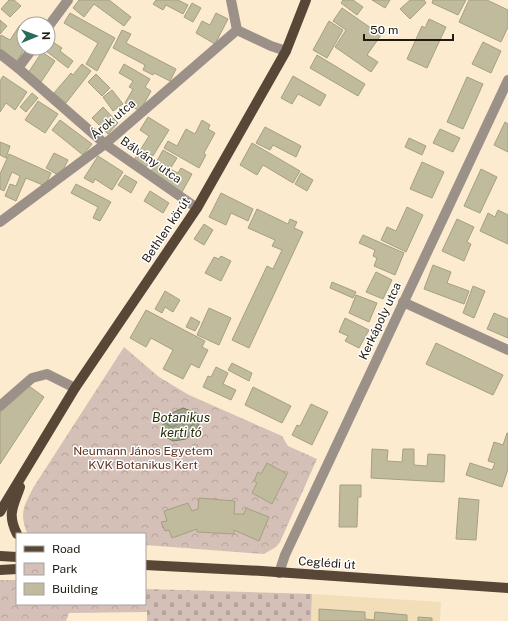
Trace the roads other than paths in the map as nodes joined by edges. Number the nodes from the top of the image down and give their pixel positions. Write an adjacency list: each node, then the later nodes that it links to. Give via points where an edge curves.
1 (68, 0): 4 (street)
2 (231, 0): 5 (street)
3 (306, 0): 6 (main road, Bethlen körút)
4 (56, 16)
5 (238, 30): 6 (street); 12 (street, Árok utca)
6 (286, 51): 13 (main road, Bethlen körút)
7 (27, 56): 10 (street)
8 (3, 57): 9 (street); 10 (street, Bálvány utca)
9 (0, 68)
10 (18, 68): 12 (street, Bálvány utca)
11 (508, 80): 15 (street, Kerkápoly utca)
12 (105, 144): 13 (street, Bálvány utca); 14 (street, Árok utca)
13 (197, 208): 17 (main road, Bethlen körút)
14 (0, 222)
15 (403, 302): 16 (street); 27 (street, Kerkápoly utca, via 288,548)
16 (508, 350)
17 (75, 388): 18 (street, via 48,374 32,378); 19 (main road, Bethlen körút)
18 (0, 406)
19 (29, 465): 20 (main road); 21 (main road, via 11,512)
20 (0, 512)
21 (17, 533)
22 (0, 556): 23 (main road)
23 (16, 557)
24 (146, 565): 27 (main road, Ceglédi út)
25 (16, 569): 26 (main road)
26 (0, 570)
27 (279, 573): 28 (main road, Ceglédi út)
28 (508, 588)

